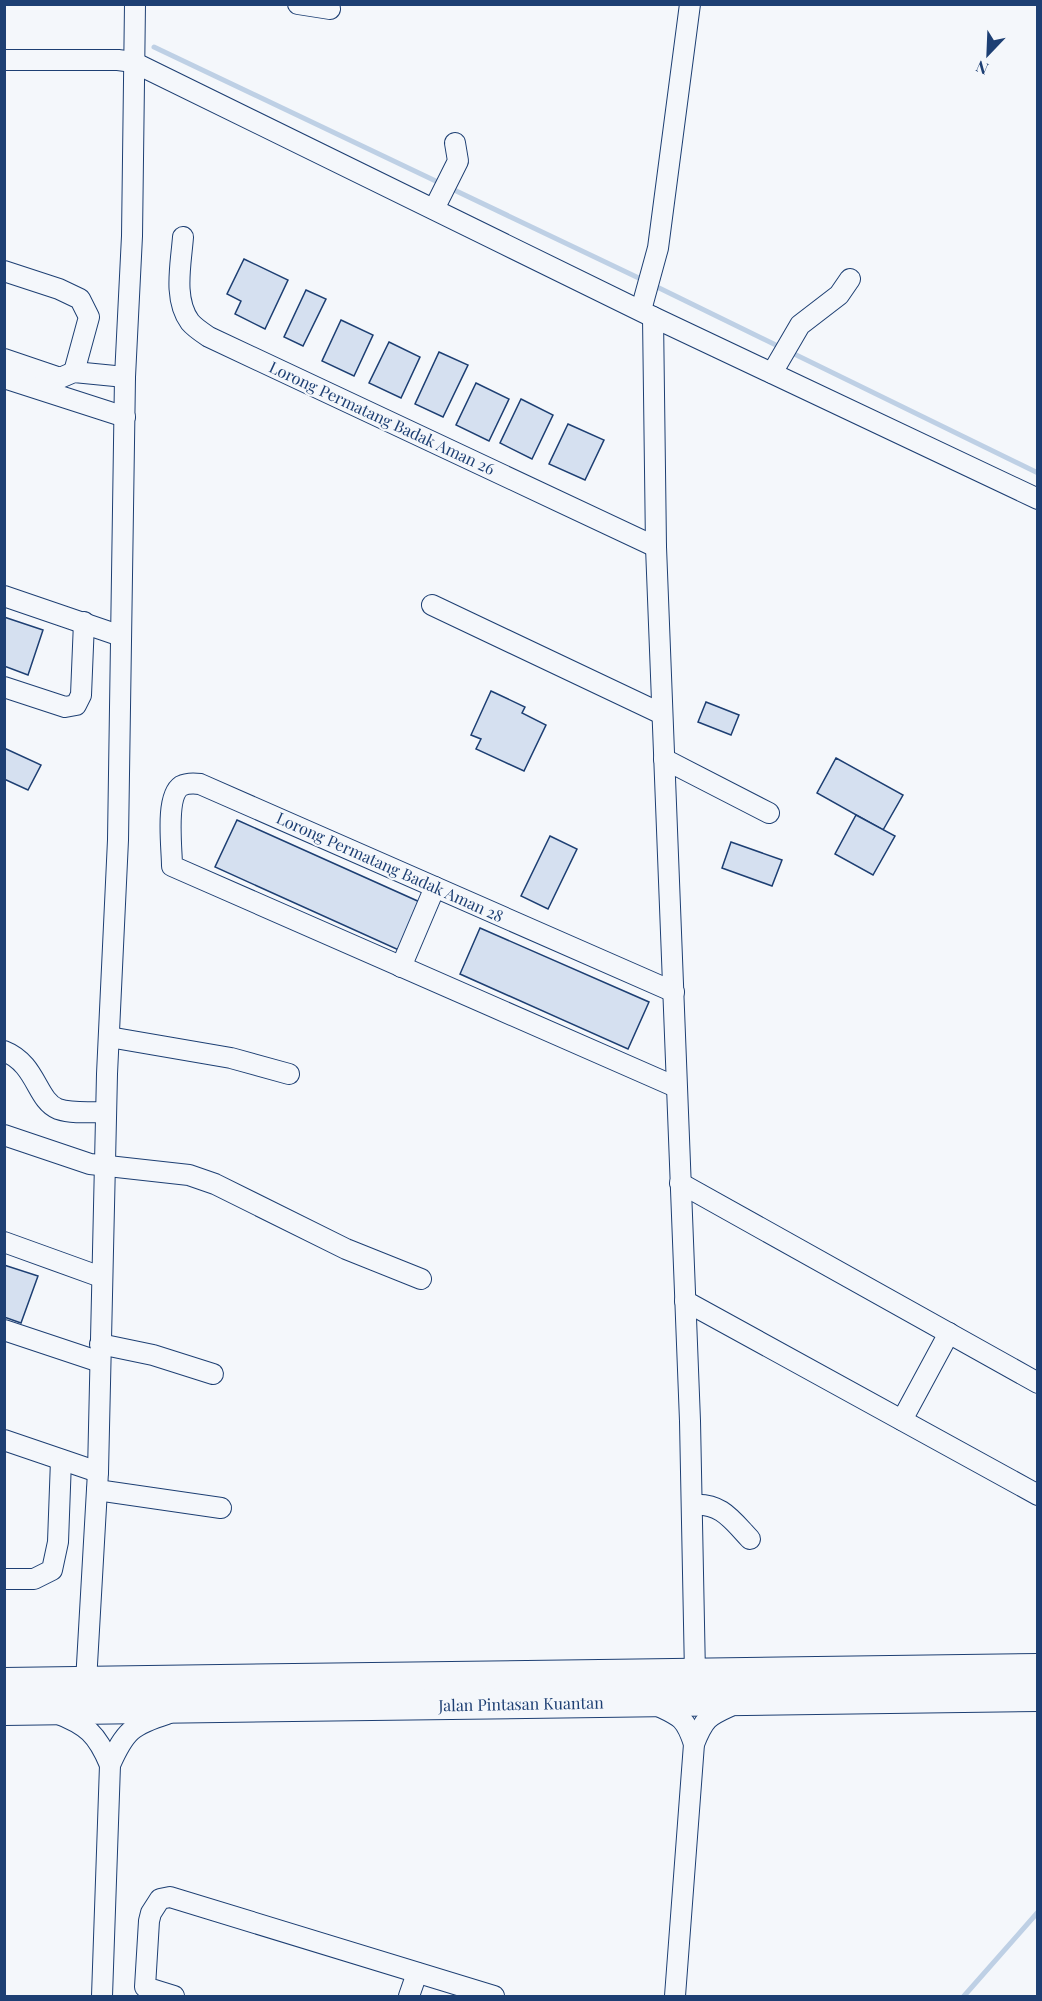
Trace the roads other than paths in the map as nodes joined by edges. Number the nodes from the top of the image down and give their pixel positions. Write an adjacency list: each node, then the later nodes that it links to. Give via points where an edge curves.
1 (135, 4): 6 (street)
2 (298, 4): 4 (street)
3 (690, 4): 12 (street)
4 (330, 9)
5 (4, 60): 6 (street)
6 (133, 62): 8 (street); 16 (street, via 132,236)
7 (455, 143): 8 (street, via 458,161)
8 (434, 209): 12 (street)
9 (183, 237): 20 (street, Lorong Permatang Badak Aman 26, via 182,307 191,324 209,337)
10 (4, 271): 15 (street, via 80,299 89,317)
11 (850, 279): 14 (street, via 839,295 800,325)
12 (647, 313): 14 (street); 20 (street)
13 (4, 359): 15 (street, via 60,378)
14 (776, 365): 19 (street)
15 (74, 372): 16 (street)
16 (125, 377): 18 (street)
17 (4, 378): 18 (street)
18 (125, 417): 24 (street)
19 (1038, 499)
20 (656, 547): 26 (street)
21 (4, 596): 23 (street)
22 (432, 604): 26 (street)
23 (84, 622): 24 (street); 25 (street, via 81,695 76,705 65,707)
24 (121, 636): 32 (street)
25 (4, 687)
26 (662, 714): 27 (street)
27 (664, 759): 28 (street); 31 (street)
28 (769, 813)
29 (435, 887): 30 (street); 30 (street, Lorong Permatang Badak Aman 28, via 200,784 181,786 175,793 171,803 172,866); 31 (street, Lorong Permatang Badak Aman 28)
30 (401, 967): 35 (street)
31 (674, 992): 35 (street)
32 (109, 1037): 34 (street, via 231,1058); 36 (street)
33 (4, 1051): 36 (street, via 16,1055 43,1096 57,1108)
34 (289, 1074)
35 (676, 1087): 39 (street)
36 (106, 1112): 38 (street)
37 (4, 1135): 38 (street)
38 (104, 1167): 41 (street); 42 (street, via 189,1175 215,1184 346,1249)
39 (680, 1183): 43 (street); 45 (street)
40 (4, 1242): 41 (street)
41 (101, 1277): 46 (street)
42 (421, 1279)
43 (685, 1301): 49 (street); 54 (street)
44 (4, 1330): 46 (street)
45 (948, 1334): 48 (street); 49 (street)
46 (107, 1350): 47 (street, via 153,1355); 52 (street)
47 (213, 1374)
48 (1038, 1383)
49 (902, 1420): 53 (street)
50 (4, 1440): 51 (street)
51 (61, 1460): 52 (street); 57 (street, via 58,1542 52,1570 34,1579)
52 (97, 1481): 55 (street); 60 (street)
53 (1038, 1495)
54 (692, 1505): 56 (street, via 705,1504 721,1510); 59 (street)
55 (221, 1508)
56 (750, 1539)
57 (4, 1579)
58 (1038, 1669): 59 (highway, Jalan Pintasan Kuantan)
59 (695, 1674): 60 (highway, Jalan Pintasan Kuantan)
60 (86, 1682): 61 (highway, Jalan Pintasan Kuantan)
61 (4, 1683)
62 (1038, 1696): 63 (highway, Jalan Pintasan Kuantan)
63 (746, 1700): 64 (highway, Jalan Pintasan Kuantan); 68 (street, via 710,1716 701,1724)
64 (648, 1702): 65 (highway, Jalan Pintasan Kuantan); 68 (street, via 681,1718 688,1725)
65 (184, 1708): 67 (highway, Jalan Pintasan Kuantan); 69 (street, via 136,1726 124,1736)
66 (4, 1710): 67 (highway, Jalan Pintasan Kuantan)
67 (48, 1710): 69 (street, via 71,1719 96,1736)
68 (694, 1744): 75 (street)
69 (110, 1764): 71 (street)
70 (417, 1972): 72 (street, via 170,1897 160,1899 151,1913 145,1987); 73 (street); 74 (street)
71 (102, 1996)
72 (174, 1996)
73 (409, 1996)
74 (494, 1996)
75 (675, 1996)

